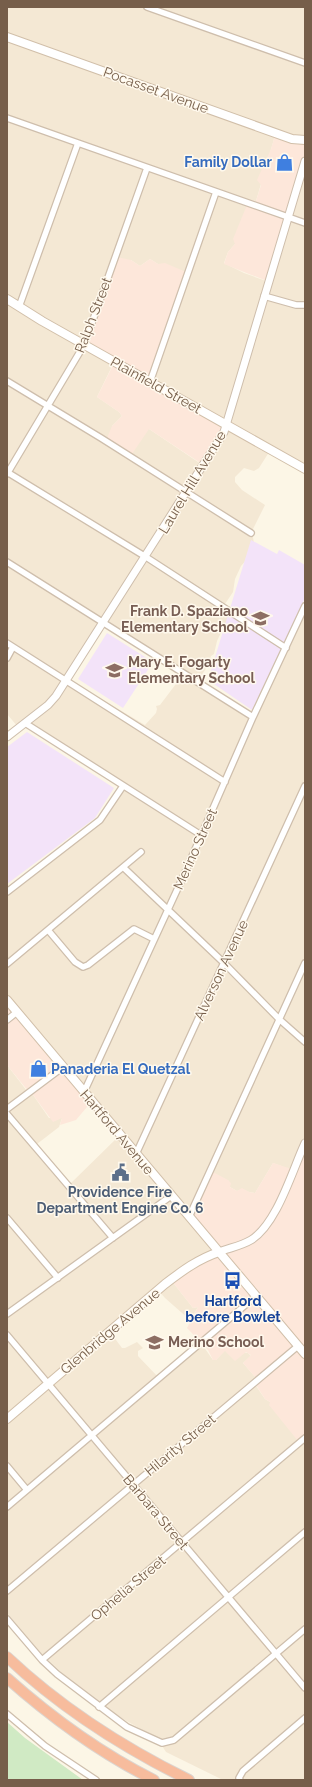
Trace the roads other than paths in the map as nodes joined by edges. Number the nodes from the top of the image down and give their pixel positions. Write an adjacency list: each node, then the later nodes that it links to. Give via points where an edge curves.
1 (147, 7): 3 (street)
2 (7, 37): 5 (main road, Pocasset Avenue, via 292,139)
3 (305, 63)
4 (7, 119): 6 (street)
5 (305, 140)
6 (78, 143): 8 (street); 15 (street)
7 (305, 161): 10 (street, Laurel Hill Avenue)
8 (147, 168): 9 (street); 16 (street, Ralph Street)
9 (216, 192): 10 (street); 18 (street)
10 (287, 218): 11 (street); 12 (street, Laurel Hill Avenue)
11 (305, 223)
12 (264, 296): 14 (street, via 296,305); 20 (street, Laurel Hill Avenue)
13 (7, 299): 15 (main road, Plainfield Street)
14 (305, 304)
15 (19, 307): 16 (main road, Plainfield Street)
16 (84, 345): 18 (main road, Plainfield Street); 19 (street, Ralph Street)
17 (7, 381): 19 (street)
18 (150, 382): 20 (main road, Plainfield Street)
19 (49, 406): 22 (street, Ralph Street); 23 (street)
20 (226, 425): 21 (main road, Plainfield Street); 23 (street, Laurel Hill Avenue)
21 (305, 469)
22 (7, 473): 25 (street)
23 (187, 492): 24 (street); 25 (street, Laurel Hill Avenue)
24 (251, 533)
25 (146, 557): 28 (street, Laurel Hill Avenue); 31 (street)
26 (7, 562): 28 (street)
27 (305, 606): 31 (street, Merino Street)
28 (103, 622): 33 (street, Laurel Hill Avenue); 34 (street)
29 (7, 643): 30 (street)
30 (13, 647): 32 (street); 33 (street)
31 (286, 648): 34 (street, Merino Street)
32 (7, 658)
33 (66, 680): 35 (street, Laurel Hill Avenue, via 52,702); 37 (street)
34 (253, 718): 37 (street, Merino Street)
35 (25, 724): 36 (street, Laurel Hill Avenue); 38 (street)
36 (7, 737)
37 (225, 782): 40 (street, Merino Street)
38 (123, 786): 40 (street); 43 (street, via 100,820)
39 (305, 786): 47 (street, Alverson Avenue)
40 (201, 835): 44 (street, Merino Street)
41 (142, 852): 42 (street)
42 (124, 868): 44 (street); 45 (street)
43 (7, 892)
44 (168, 910): 46 (street, Merino Street); 47 (street)
45 (48, 930): 46 (street, via 75,962 82,966 134,929); 49 (street)
46 (154, 939): 56 (street, Merino Street)
47 (224, 963): 52 (street); 60 (street, Alverson Avenue)
48 (305, 963): 52 (street)
49 (7, 964)
50 (7, 1000): 51 (main road, Hartford Avenue)
51 (16, 1012): 53 (street); 55 (main road, Hartford Avenue)
52 (279, 1019): 54 (street); 62 (street)
53 (7, 1020)
54 (305, 1042)
55 (63, 1068): 56 (main road, Hartford Avenue); 57 (street)
56 (84, 1092): 60 (main road, Hartford Avenue)
57 (7, 1109)
58 (7, 1114): 64 (street)
59 (305, 1143): 65 (street, via 274,1212 264,1228 246,1243)
60 (136, 1154): 61 (main road, Hartford Avenue)
61 (171, 1196): 62 (main road, Hartford Avenue); 64 (street)
62 (189, 1217): 65 (main road, Hartford Avenue)
63 (7, 1218): 66 (street)
64 (113, 1238): 66 (street)
65 (218, 1252): 67 (main road, Hartford Avenue); 72 (main road, Glenbridge Avenue, via 197,1261 165,1284)
66 (58, 1278): 68 (street)
67 (256, 1296): 70 (main road, Hartford Avenue); 74 (street)
68 (7, 1314)
69 (7, 1335): 72 (street, Barbara Street)
70 (298, 1346): 71 (main road, Hartford Avenue); 77 (street, Hilarity Street)
71 (305, 1354)
72 (48, 1384): 73 (main road, Glenbridge Avenue); 74 (street, Barbara Street)
73 (7, 1419)
74 (92, 1435): 77 (street, Barbara Street); 78 (street)
75 (305, 1438): 81 (street, Ophelia Street)
76 (7, 1466): 78 (street)
77 (133, 1485): 81 (street, Barbara Street); 82 (street, Hilarity Street)
78 (27, 1490): 79 (street)
79 (7, 1506)
80 (305, 1532): 83 (street)
81 (182, 1542): 83 (street, Barbara Street); 88 (street, Ophelia Street)
82 (7, 1591)
83 (228, 1597): 86 (street, Barbara Street); 91 (street)
84 (7, 1619): 88 (street)
85 (305, 1629): 86 (street)
86 (276, 1654): 90 (street, Barbara Street); 91 (street, via 169,1742 156,1742 137,1733)
87 (7, 1657): 99 (highway, via 44,1690 97,1729 138,1755)
88 (42, 1660): 91 (street)
89 (7, 1678): 94 (highway, via 64,1724)
90 (305, 1688)
91 (99, 1707)
92 (7, 1714): 96 (street, via 45,1746)
93 (305, 1718): 95 (street, via 243,1771)
94 (126, 1765): 97 (highway); 98 (highway)
95 (239, 1779)
96 (96, 1780)
97 (147, 1780)
98 (154, 1780)
99 (189, 1780)

